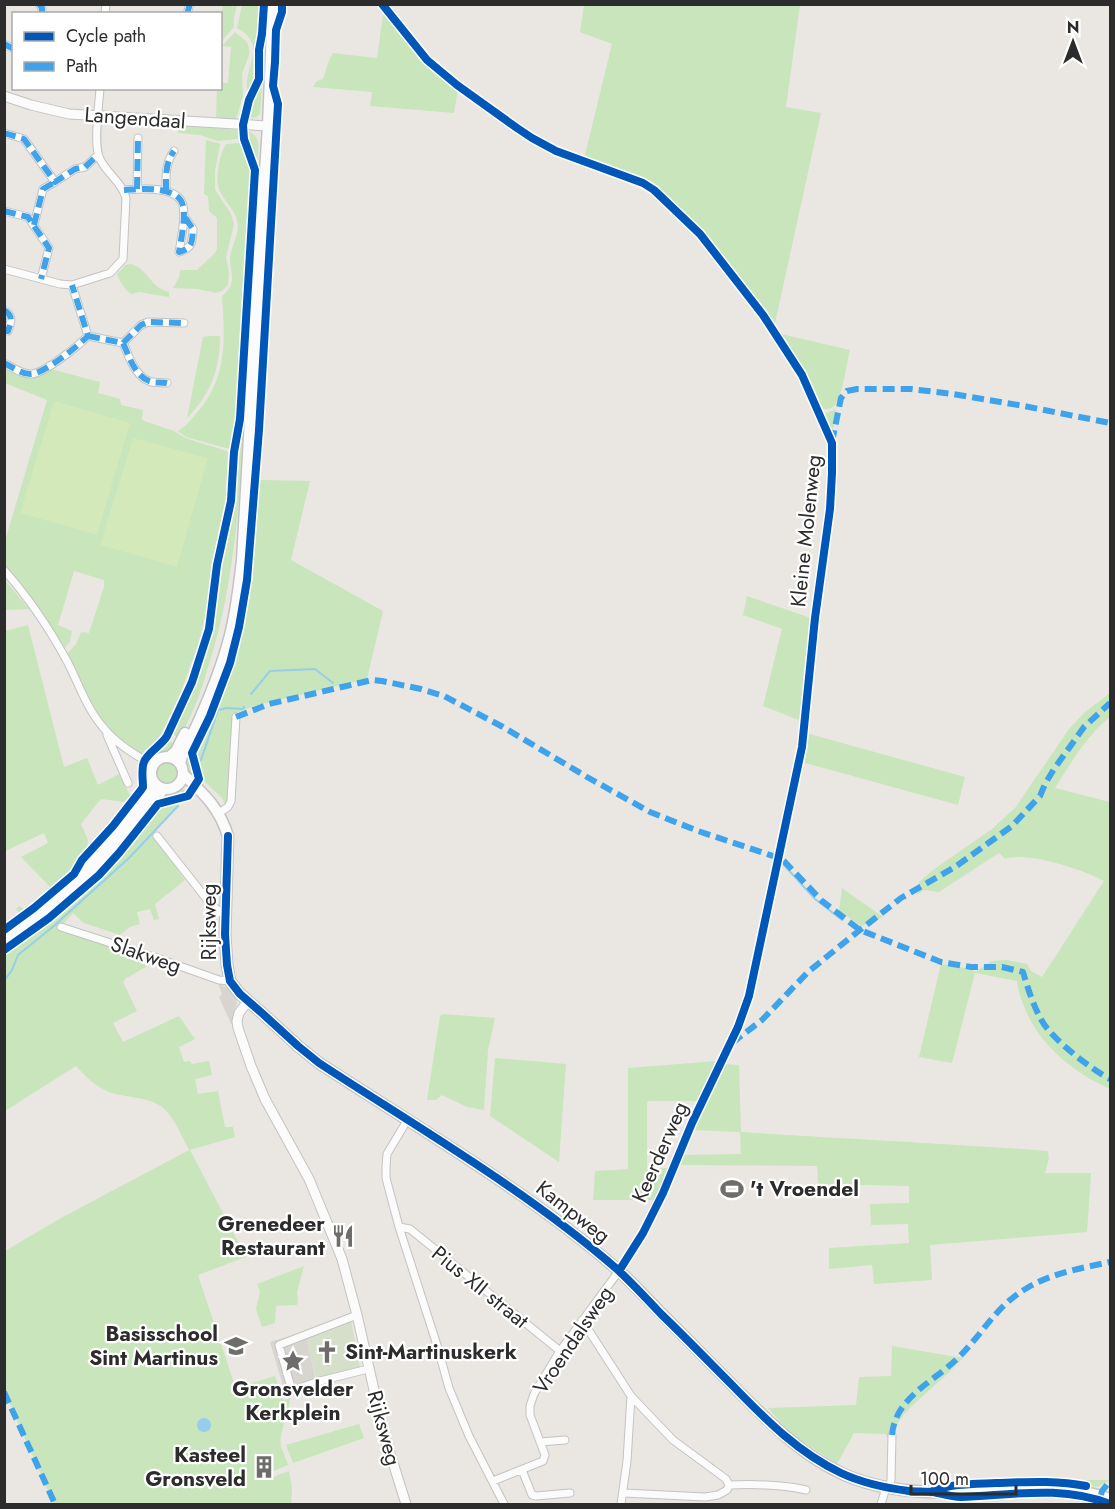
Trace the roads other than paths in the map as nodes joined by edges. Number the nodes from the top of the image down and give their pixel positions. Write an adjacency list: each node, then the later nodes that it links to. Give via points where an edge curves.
1 (273, 4): 5 (main road)
2 (100, 90): 4 (street)
3 (4, 96): 4 (street, Langendaal, via 55,111)
4 (98, 116): 5 (street, Langendaal); 9 (street)
5 (268, 126): 27 (main road)
6 (4, 133): 10 (street, via 24,139)
7 (138, 138): 11 (street)
8 (174, 151): 13 (street, via 166,166)
9 (98, 155): 10 (street); 12 (street)
10 (55, 182): 16 (street, via 43,189)
11 (137, 189): 12 (street); 13 (street)
12 (124, 190): 19 (street, via 123,259 110,273)
13 (166, 191): 15 (street, via 182,201)
14 (4, 211): 16 (street, via 28,218)
15 (184, 216)
16 (34, 225): 18 (street, via 49,248)
17 (4, 269): 18 (street)
18 (41, 279): 19 (street)
19 (72, 285): 23 (street)
20 (4, 310): 22 (street, via 12,319 8,331)
21 (184, 323): 24 (street, via 148,322)
22 (4, 331)
23 (88, 336): 24 (street); 25 (street, via 39,372 29,374)
24 (123, 343): 26 (street, via 141,376)
25 (4, 363)
26 (166, 383)
27 (243, 539): 31 (main road, via 228,621 214,669 193,718); 33 (main road, via 229,639 213,689 182,756)
28 (4, 570): 30 (street, via 43,619)
29 (236, 717): 39 (street, via 231,801)
30 (105, 730): 32 (street); 35 (street)
31 (169, 757): 32 (main road); 33 (main road)
32 (152, 765): 34 (main road)
33 (181, 769): 36 (main road); 38 (main road, Rijksweg)
34 (153, 782): 37 (main road); 43 (main road, via 138,809 91,865)
35 (128, 783)
36 (177, 785): 37 (main road); 38 (main road)
37 (164, 789): 44 (main road, via 101,866 46,915)
38 (210, 801): 39 (main road, Rijksweg)
39 (219, 813): 41 (main road, Rijksweg, via 228,840)
40 (158, 836): 41 (street, via 209,902)
41 (226, 914): 45 (main road, Rijksweg)
42 (61, 927): 45 (street, Slakweg)
43 (4, 935)
44 (4, 945)
45 (230, 981): 46 (main road, Rijksweg)
46 (248, 1001): 47 (main road, Kampweg, via 319,1063); 51 (street, Rijksweg, via 237,1021 251,1066 324,1212)
47 (408, 1119): 49 (street, via 387,1154 386,1178); 50 (main road, Kampweg, via 534,1203)
48 (674, 1166): 50 (street, Keerderweg, via 643,1233)
49 (399, 1227): 53 (street, Pius XII straat, via 410,1229); 60 (street, via 449,1388)
50 (619, 1271): 52 (street, Vroendalsweg); 62 (main road, Kampweg, via 791,1441 844,1474)
51 (357, 1315): 54 (street, Rijksweg); 54 (street, via 279,1345 292,1391)
52 (582, 1320): 53 (street, Vroendalsweg); 55 (street)
53 (560, 1351): 58 (street, Vroendalsweg, via 530,1406)
54 (368, 1369): 67 (street, Rijksweg)
55 (631, 1396): 61 (street, via 673,1440); 65 (street)
56 (892, 1435): 62 (street)
57 (565, 1440): 58 (street)
58 (540, 1442): 59 (street, via 543,1461)
59 (522, 1470): 60 (street); 64 (street, via 532,1495)
60 (493, 1481): 68 (street)
61 (729, 1485): 63 (street); 65 (street, via 718,1495 705,1497)
62 (888, 1487): 66 (main road, Kampweg, via 942,1492 1058,1487); 70 (street)
63 (806, 1490)
64 (570, 1493)
65 (624, 1493): 69 (street)
66 (1110, 1499)
67 (402, 1503)
68 (504, 1504)
69 (621, 1504)
70 (881, 1504)

